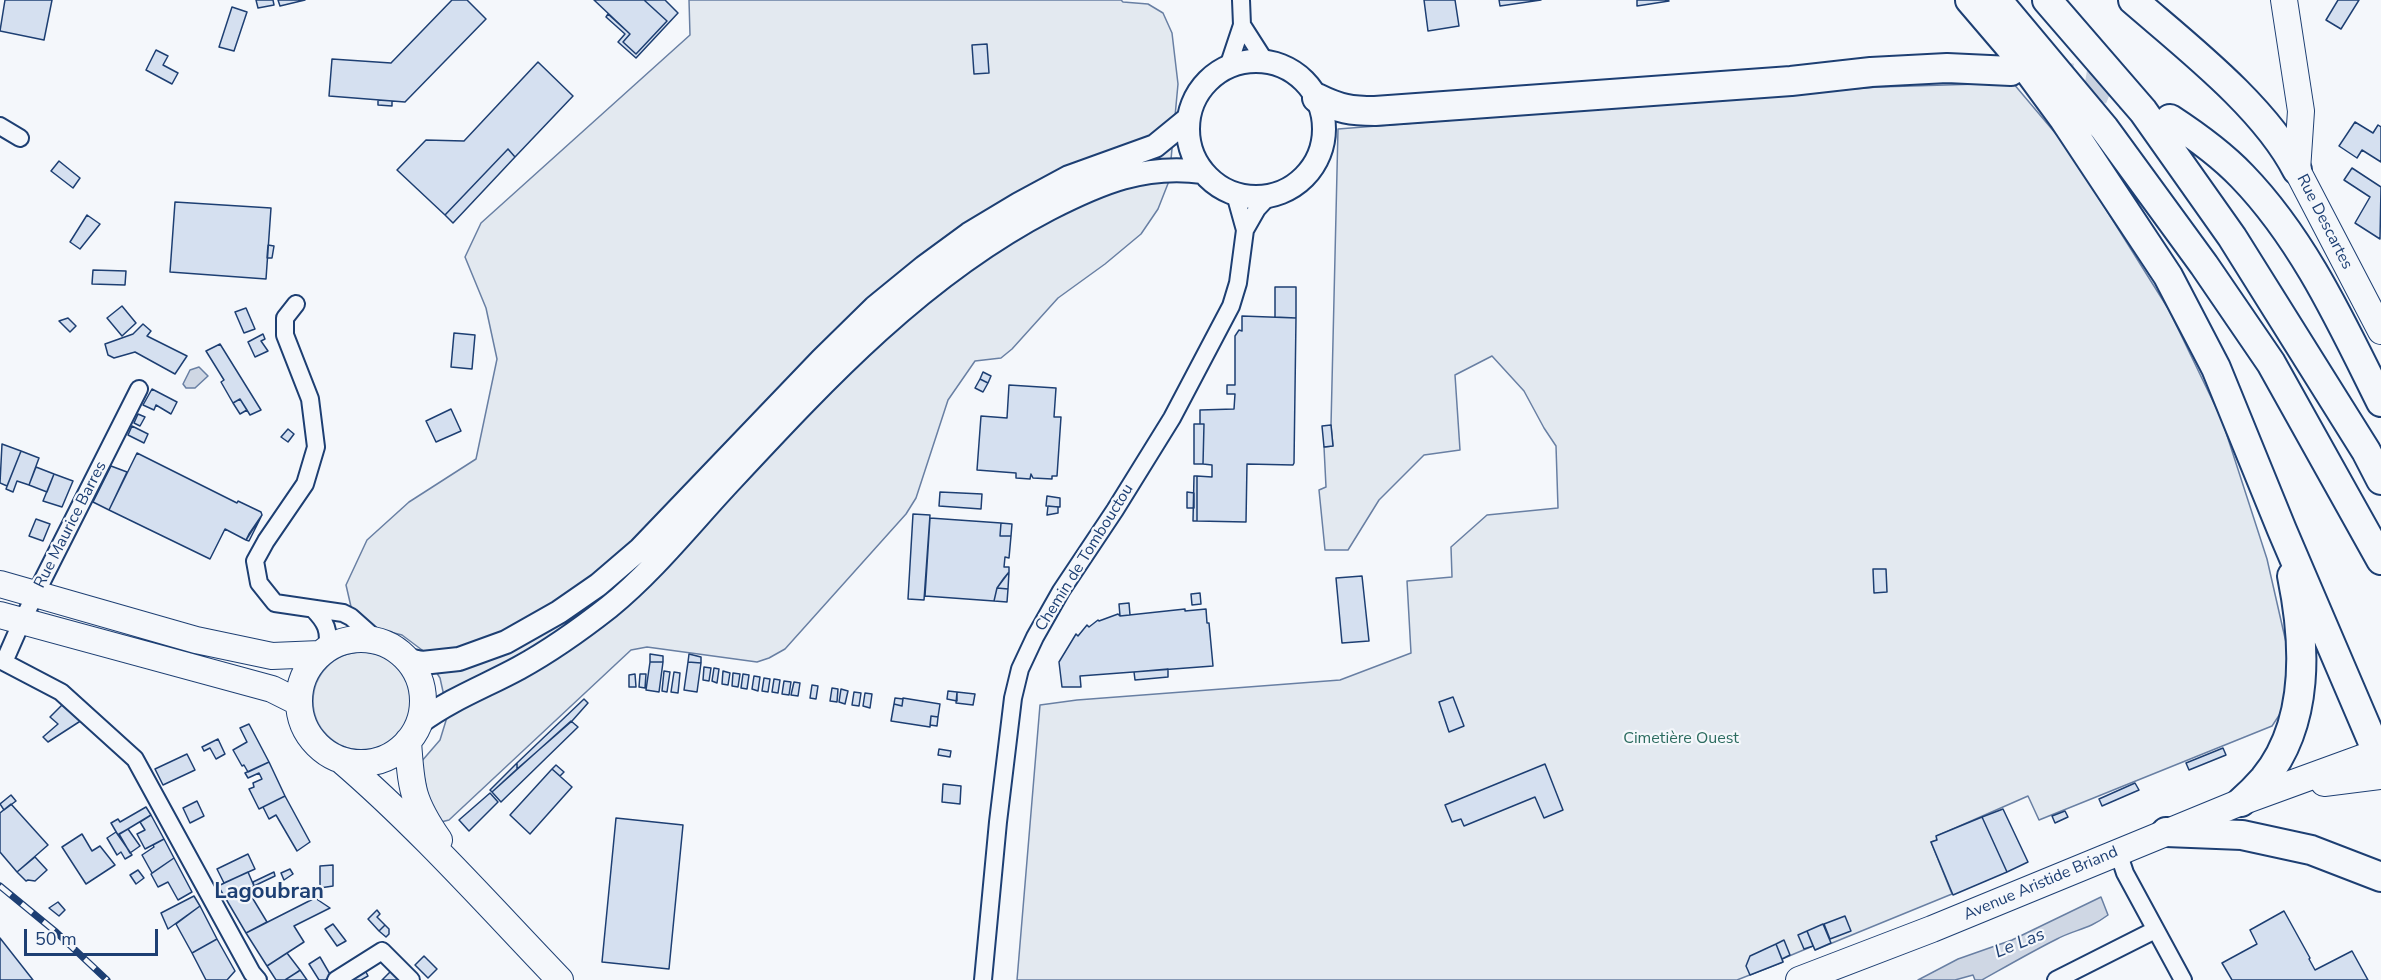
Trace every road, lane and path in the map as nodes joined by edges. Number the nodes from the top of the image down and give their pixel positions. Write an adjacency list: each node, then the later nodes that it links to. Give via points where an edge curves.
1 (1241, 0): 7 (street)
2 (1970, 0): 26 (highway, via 2064,119 2168,276 2217,368)
3 (1997, 0): 27 (highway, via 2104,128 2205,265 2271,363)
4 (2047, 0): 25 (highway, via 2143,111 2218,218)
5 (2133, 0): 16 (highway, via 2271,129)
6 (2284, 0): 16 (main road, Rue Descartes, via 2301,111)
7 (1242, 25): 8 (street); 9 (street)
8 (1264, 62): 9 (main road); 11 (main road, via 1295,73)
9 (1228, 67): 12 (main road, via 1201,88)
10 (2011, 71): 11 (highway, via 1871,72 1375,111 1350,111)
11 (1317, 98): 19 (main road, via 1324,128 1317,159 1297,183)
12 (1188, 119): 17 (main road, via 1193,156); 34 (main road, via 1155,146 1070,177 1019,204 924,267 875,307 640,549 598,585 506,642 459,659 422,663)
13 (2170, 119): 24 (highway, via 2220,156 2271,210 2331,302)
14 (0, 126): 15 (street)
15 (20, 138)
16 (2297, 170): 22 (main road, Rue Descartes)
17 (1203, 172): 18 (main road); 37 (main road, via 1163,170 1103,184 1022,223 936,281 837,370 610,606 519,668 468,693)
18 (1235, 194): 19 (main road); 20 (street, Chemin de Tombouctou)
19 (1269, 196): 20 (street, Chemin de Tombouctou)
20 (1245, 230): 50 (street, Chemin de Tombouctou, via 1239,283 1220,328 1172,418 1061,591 1020,669 998,822)
21 (296, 304): 30 (street, via 285,318 285,335 310,399 316,447 305,484 255,561 259,582 275,603)
22 (2381, 331)
23 (140, 389): 29 (street, Rue Maurice Barres)
24 (2381, 402)
25 (2381, 480)
26 (2282, 530): 38 (highway); 40 (highway, via 2295,593 2302,680 2294,718 2280,754 2264,779)
27 (2381, 560)
28 (0, 584): 29 (main road)
29 (35, 595): 31 (street, Rue Maurice Barres); 33 (main road, via 207,643 272,656)
30 (313, 609): 32 (street, via 343,613); 33 (street, via 323,618 330,634)
31 (11, 618): 35 (street, Rue Maurice Barres); 36 (main road, via 272,689)
32 (378, 641): 33 (main road, via 352,639); 34 (main road)
33 (324, 651): 36 (main road, via 308,668)
34 (408, 660): 37 (main road, via 422,690 423,706)
35 (2, 661): 46 (street, via 61,692 135,759)
36 (298, 702): 39 (main road, via 310,738)
37 (414, 731): 39 (main road, via 398,751 385,759 370,763); 44 (main road, via 412,793 421,814)
38 (2380, 759): 40 (main road, Avenue Aristide Briand)
39 (341, 760): 44 (main road)
40 (2241, 802): 41 (main road, Avenue Aristide Briand)
41 (2166, 832): 42 (main road, Avenue Aristide Briand); 43 (highway, via 2242,836 2311,850)
42 (2118, 852): 45 (street); 51 (main road, Avenue Aristide Briand)
43 (2381, 878)
44 (471, 887): 49 (main road)
45 (2155, 930): 52 (street); 53 (street)
46 (258, 980)
47 (336, 980): 48 (street, via 382,951)
48 (411, 980)
49 (560, 980)
50 (983, 980)
51 (1799, 980)
52 (2056, 980)
53 (2183, 980)

